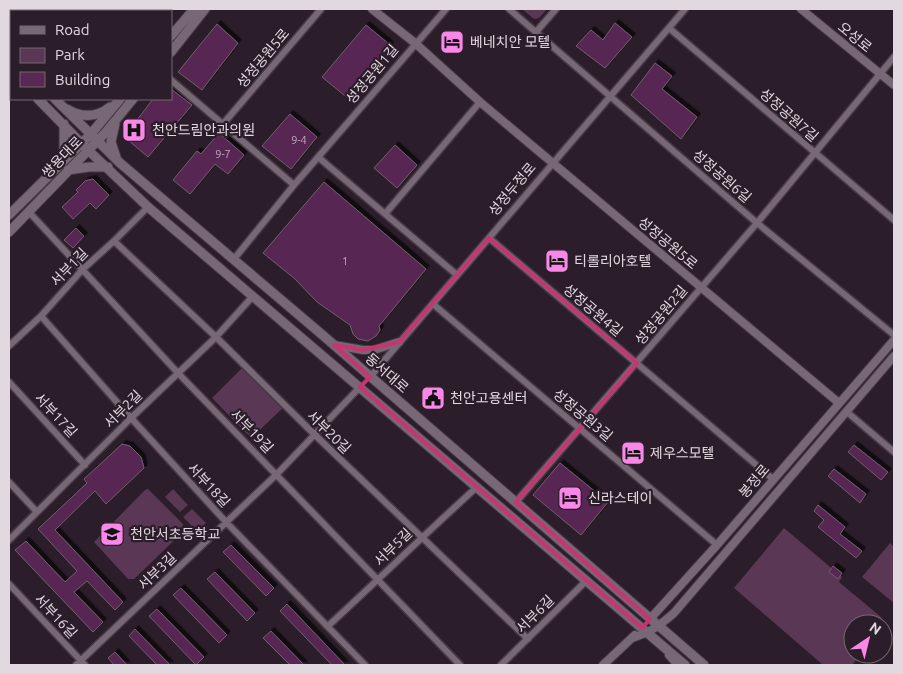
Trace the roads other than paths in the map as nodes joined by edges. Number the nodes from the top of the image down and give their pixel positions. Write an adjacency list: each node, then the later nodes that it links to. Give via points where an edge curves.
1 (194, 9): 13 (main road)
2 (205, 9): 15 (main road)
3 (321, 9): 29 (street, 성정공원5로)
4 (372, 9): 14 (street, 성정공원5로)
5 (446, 9): 14 (street, 성정공원1길)
6 (509, 9): 12 (street, 성정공원6길)
7 (556, 9): 12 (street)
8 (685, 9): 11 (street, 성정두정로)
9 (801, 9): 10 (street, 오성로)
10 (811, 12): 17 (street, 오성로)
11 (669, 28): 20 (street, 성정두정로); 34 (street, 성정공원7길)
12 (536, 32): 20 (street, 성정공원6길)
13 (172, 34)
14 (415, 43): 26 (street, 성정공원5로); 35 (street, 성정공원1길)
15 (172, 51)
16 (894, 57): 17 (street, 성정공원2길)
17 (880, 73): 19 (street, 오성로); 34 (street, 성정공원2길)
18 (172, 81): 29 (street)
19 (894, 85)
20 (611, 96): 37 (street, 성정두정로); 47 (street, 성정공원6길)
21 (39, 100): 28 (main road, 동서대로)
22 (119, 100): 25 (main road, via 97,116 75,113)
23 (119, 100): 30 (main road, 쌍용대로)
24 (132, 100): 27 (main road, 쌍용대로)
25 (57, 101): 30 (main road, 동서대로)
26 (480, 102): 37 (street, 성정공원5로); 44 (street)
27 (120, 115): 31 (main road, 쌍용대로); 36 (main road, via 111,142)
28 (64, 124): 32 (main road, 동서대로); 38 (main road, via 64,156)
29 (223, 124): 41 (street)
30 (90, 134): 31 (main road, 동서대로); 32 (main road, 쌍용대로)
31 (97, 141): 33 (main road, 쌍용대로); 36 (main road, 동서대로)
32 (81, 143): 33 (main road, 동서대로); 38 (main road, 쌍용대로)
33 (88, 150): 39 (main road, 동서대로); 40 (main road, 쌍용대로)
34 (814, 153): 46 (street, 성정공원7길); 47 (street, 성정공원2길)
35 (318, 157): 41 (street, 성정공원1길); 44 (street)
36 (120, 163): 51 (main road, 동서대로)
37 (552, 163): 49 (street, 성정두정로); 54 (street, 성정공원5로)
38 (60, 164): 45 (main road, 쌍용대로)
39 (108, 167): 40 (main road); 42 (main road, 동서대로)
40 (68, 170): 43 (main road, 쌍용대로)
41 (294, 185): 51 (street, 성정공원1길)
42 (148, 206): 50 (street, 서부1길); 55 (main road, 동서대로)
43 (29, 212): 48 (main road, 쌍용대로); 52 (street, 서부19길)
44 (385, 214): 53 (street)
45 (9, 215)
46 (894, 220)
47 (757, 223): 54 (street, 성정공원2길); 58 (street, 성정공원6길)
48 (9, 232)
49 (489, 238): 53 (street, 성정두정로); 65 (street, 성정공원4길)
50 (114, 241): 52 (street, 서부1길); 59 (street, 서부20길)
51 (234, 260): 62 (main road, 동서대로)
52 (83, 269): 57 (street, 서부1길); 66 (street, 서부19길)
53 (457, 275): 56 (street, 성정두정로)
54 (701, 286): 65 (street, 성정공원2길); 70 (street, 성정공원5로)
55 (254, 296): 59 (street, 서부2길); 69 (main road, 동서대로)
56 (432, 304): 61 (street, 성정두정로); 73 (street, 성정공원3길)
57 (41, 316): 63 (street, 서부1길); 72 (street, 서부18길)
58 (894, 335)
59 (216, 337): 66 (street, 서부2길); 74 (street, 서부20길)
60 (894, 340): 70 (street, 봉정로)
61 (399, 342): 62 (street, via 374,350); 67 (street, 성정두정로)
62 (334, 345): 67 (main road, 동서대로)
63 (9, 346)
64 (894, 356): 71 (street, 봉정로)
65 (637, 364): 73 (street, 성정공원2길); 78 (street, 성정공원4길)
66 (178, 373): 72 (street, 서부2길); 77 (street, 서부19길)
67 (370, 377): 69 (main road, 성정두정로); 81 (main road, 동서대로)
68 (9, 382): 76 (street, 서부17길)
69 (360, 387): 74 (street, 서부3길); 80 (main road, 동서대로)
70 (839, 404): 78 (street, 봉정로)
71 (847, 412): 75 (street); 92 (street, 봉정로, via 695,590)
72 (131, 418): 76 (street, 서부2길); 83 (street, 서부18길)
73 (580, 428): 81 (street, 성정공원2길); 86 (street, 성정공원3길)
74 (314, 434): 77 (street, 서부3길); 84 (street, 서부20길)
75 (894, 452)
76 (85, 465): 82 (street, 서부2길)
77 (277, 474): 83 (street, 서부3길); 87 (street, 서부19길)
78 (774, 479): 86 (street, 봉정로)
79 (9, 482): 82 (street)
80 (477, 487): 84 (street, 서부5길); 88 (main road, 동서대로)
81 (516, 502): 90 (main road, 동서대로)
82 (37, 512): 85 (street, 서부2길)
83 (226, 522): 91 (street, 서부18길); 97 (street, 서부3길)
84 (421, 537): 87 (street, 서부5길); 95 (street, 서부20길)
85 (9, 540)
86 (717, 545): 90 (street, 봉정로)
87 (379, 580): 91 (street, 서부5길); 99 (street, 서부19길)
88 (587, 580): 93 (main road, 동서대로); 95 (street, 서부6길)
89 (9, 584): 97 (street, 서부16길)
90 (650, 619): 92 (main road, 동서대로); 93 (main road, 봉정로)
91 (328, 626): 98 (street, 서부18길)
92 (659, 627): 93 (street, 봉정로); 94 (main road, 동서대로)
93 (645, 630): 96 (main road, 동서대로); 101 (street, 봉정로)
94 (668, 635): 104 (main road, 동서대로); 105 (street)
95 (528, 639): 100 (street, 서부6길)
96 (660, 644): 102 (street); 103 (main road, 동서대로)
97 (81, 664)
98 (365, 665)
99 (460, 665)
100 (501, 665)
101 (603, 665)
102 (678, 665)
103 (685, 665)
104 (704, 665)
105 (711, 665)

